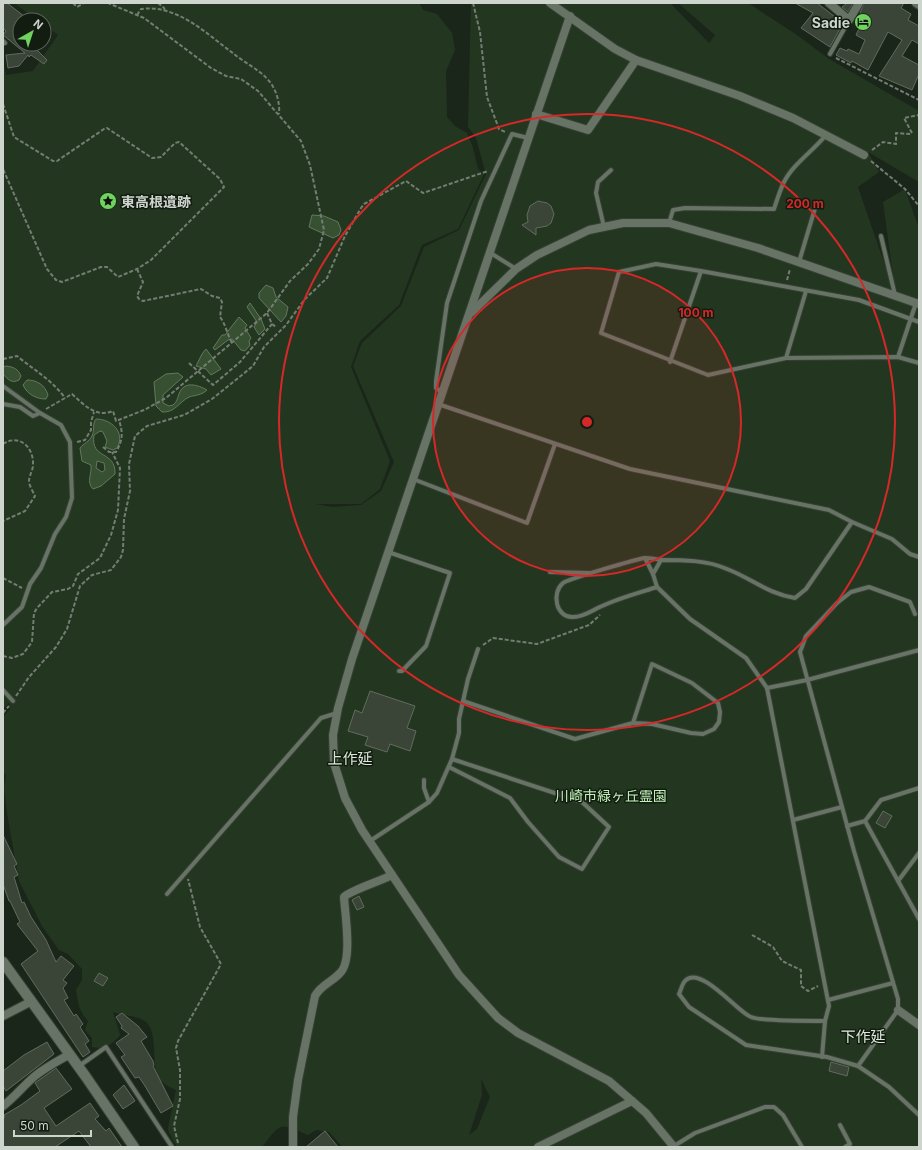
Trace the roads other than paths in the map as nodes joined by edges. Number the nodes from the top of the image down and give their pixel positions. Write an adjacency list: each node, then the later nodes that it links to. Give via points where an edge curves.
1 (550, 3): 6 (street)
2 (829, 3): 7 (street)
3 (859, 3): 7 (street)
4 (916, 3): 5 (street)
5 (919, 4)
6 (570, 16): 9 (street, via 615,49); 10 (street)
7 (849, 20): 8 (lane)
8 (830, 54)
9 (636, 60): 10 (street, via 588,130); 11 (street, via 740,96)
10 (536, 114): 12 (street)
11 (826, 135): 13 (street); 16 (lane, via 816,148 795,166 784,182 774,209 685,208 672,210)
12 (528, 138): 19 (street); 34 (lane, via 512,134 481,202 447,303 436,381 436,388)
13 (864, 155)
14 (611, 170): 17 (lane, via 598,182 596,193)
15 (816, 205): 20 (lane)
16 (669, 223): 17 (street, via 623,223); 20 (street)
17 (604, 227): 21 (street, via 589,230 561,242)
18 (881, 236): 24 (lane)
19 (489, 252): 21 (lane); 26 (street)
20 (795, 261): 24 (street)
21 (516, 269): 26 (street)
22 (701, 271): 23 (lane); 31 (lane); 31 (lane, via 656,264 619,272 601,333)
23 (806, 291): 27 (lane, via 859,300); 30 (lane)
24 (895, 295): 25 (street)
25 (917, 304): 27 (lane)
26 (470, 313): 34 (street)
27 (910, 319): 28 (lane); 29 (lane)
28 (919, 322)
29 (898, 356): 30 (lane); 32 (lane)
30 (786, 358): 31 (lane, via 708,376)
31 (670, 362)
32 (919, 363)
33 (3, 386): 37 (lane)
34 (442, 392): 36 (street)
35 (3, 404): 37 (lane, via 20,407 33,416)
36 (438, 404): 38 (lane); 39 (street)
37 (40, 413): 50 (lane, via 61,425 70,442 72,498 66,517 55,534 41,568 30,584 22,607)
38 (555, 444): 39 (lane, via 527,523); 40 (lane, via 630,469 829,510)
39 (413, 479): 41 (street)
40 (852, 522): 42 (lane, via 892,539 910,554); 44 (lane, via 806,590 794,598 778,595 727,568 694,561)
41 (388, 552): 53 (lane, via 450,573 426,646 402,671); 59 (street, via 352,659)
42 (919, 557)
43 (645, 558): 44 (lane); 46 (lane); 47 (lane)
44 (661, 560): 47 (lane)
45 (550, 572): 46 (lane)
46 (593, 573): 48 (lane, via 564,582 558,589 556,600 564,615 586,615 602,606)
47 (653, 574): 48 (lane)
48 (657, 587): 55 (lane, via 690,619 746,658)
49 (916, 614): 54 (lane, via 910,602 869,587 851,592 806,636 800,652)
50 (3, 625)
51 (478, 649): 58 (lane)
52 (919, 650): 54 (lane)
53 (399, 671)
54 (807, 680): 55 (lane); 66 (lane)
55 (767, 688): 67 (lane)
56 (3, 690): 57 (lane)
57 (13, 701)
58 (463, 701): 60 (lane, via 575,739); 61 (lane)
59 (337, 713): 70 (street, via 333,735 334,763 345,798); 74 (lane, via 321,718)
60 (633, 724): 60 (lane, via 652,724 677,731 703,734 714,729 719,722 720,712 718,703 692,683 652,664)
61 (452, 760): 62 (lane); 62 (lane, via 582,802 609,827 582,869 559,857 510,798)
62 (449, 767): 65 (lane, via 437,793)
63 (424, 780): 65 (lane)
64 (919, 788): 68 (lane, via 881,800)
65 (429, 802): 70 (lane)
66 (842, 808): 67 (lane); 69 (lane)
67 (793, 820): 78 (lane)
68 (865, 821): 69 (lane); 73 (lane)
69 (847, 826): 77 (lane)
70 (370, 841): 72 (street)
71 (919, 853): 73 (lane)
72 (392, 875): 88 (street, via 459,975 498,1018 518,1033 609,1081); 94 (street, via 344,897 348,940 344,966 342,972 318,990 315,996 297,1086)
73 (898, 881): 75 (lane)
74 (167, 894)
75 (919, 919)
76 (3, 962): 79 (street)
77 (893, 983): 78 (lane); 80 (lane, via 898,999)
78 (828, 1000): 82 (lane)
79 (32, 1002): 81 (street); 84 (street)
80 (898, 1010): 83 (street); 87 (lane)
81 (3, 1016)
82 (825, 1021): 85 (lane); 85 (lane, via 752,1018 716,988 691,977 685,980 679,994 690,1007 746,1046)
83 (919, 1025)
84 (70, 1054): 86 (street); 89 (street, via 34,1077 17,1096)
85 (822, 1057): 87 (lane)
86 (78, 1066): 92 (street); 93 (lane, via 106,1048)
87 (858, 1066): 90 (lane, via 889,1087)
88 (632, 1101): 95 (street); 96 (street)
89 (3, 1106)
90 (919, 1115)
91 (840, 1124): 98 (lane, via 850,1144)
92 (134, 1147)
93 (172, 1147)
94 (293, 1147)
95 (538, 1147)
96 (674, 1147): 97 (lane, via 695,1133 774,1106 783,1115)
97 (802, 1147)
98 (845, 1147)

